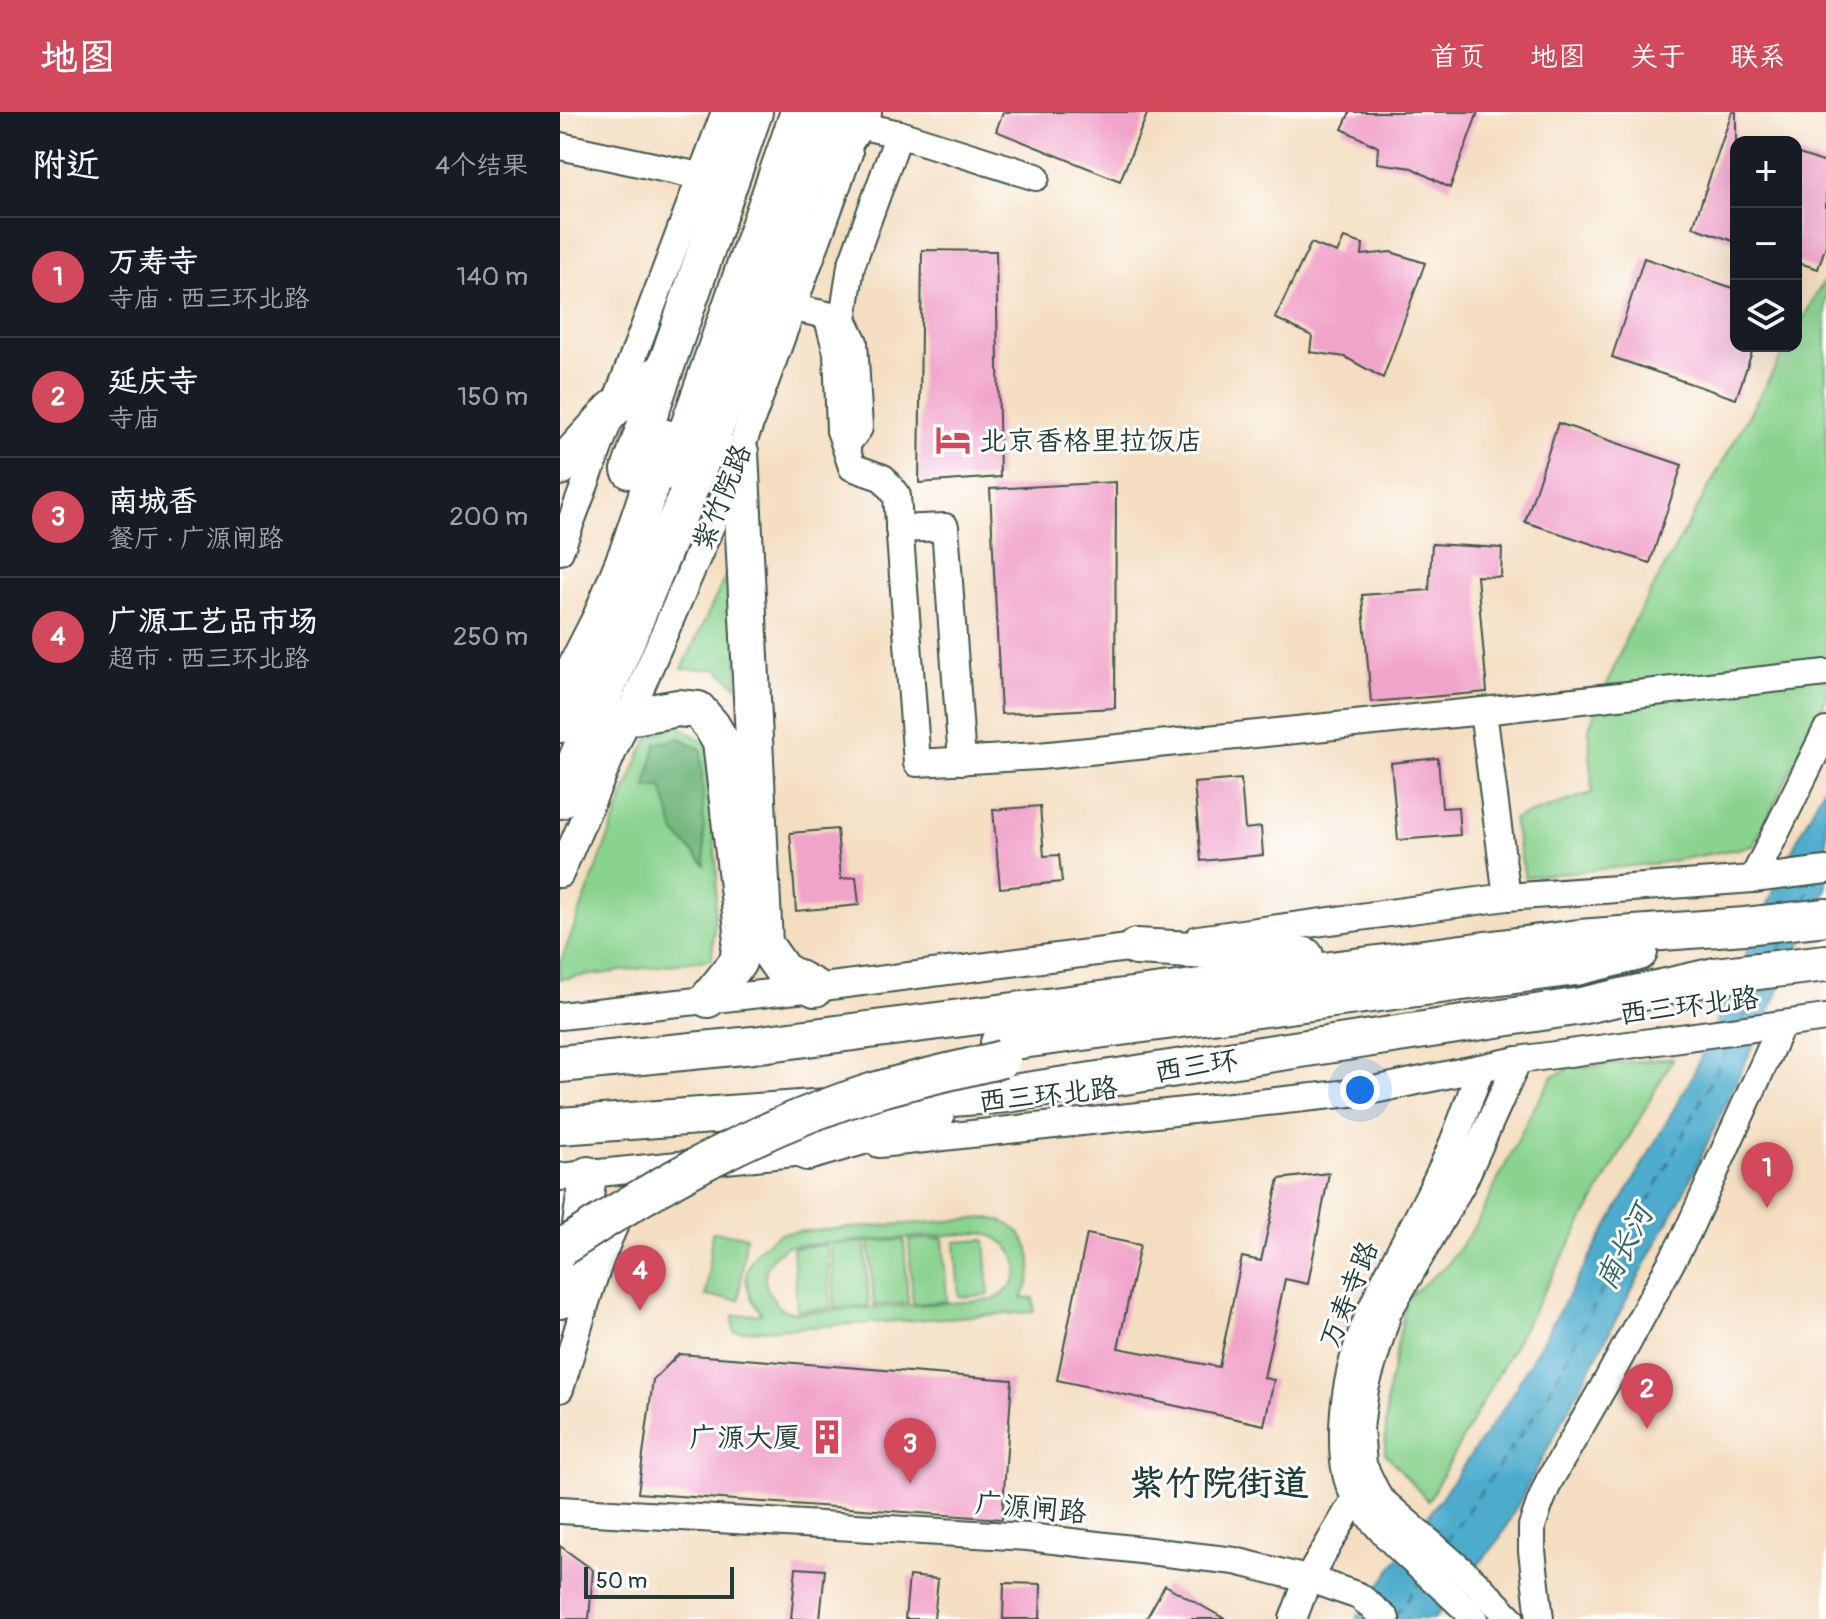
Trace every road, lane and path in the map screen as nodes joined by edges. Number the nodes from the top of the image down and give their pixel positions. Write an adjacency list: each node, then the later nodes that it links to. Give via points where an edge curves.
1 (725, 112): 9 (street)
2 (754, 112): 9 (highway)
3 (781, 112): 20 (highway, via 629,549 601,618)
4 (799, 112): 24 (highway, via 645,550 616,625 581,693)
5 (854, 115): 6 (street); 10 (street, 紫竹院路); 24 (highway, 紫竹院路, via 787,233 732,387)
6 (899, 134): 8 (street); 11 (street)
7 (560, 146): 9 (street)
8 (1036, 177)
9 (715, 179): 12 (highway); 13 (street)
10 (794, 308): 11 (street); 14 (street, 紫竹院路)
11 (835, 317): 16 (street, via 854,342 859,428 849,441 840,430 852,467 883,478 897,496)
12 (665, 369): 13 (highway); 18 (highway)
13 (613, 409): 15 (highway); 17 (street)
14 (740, 452): 22 (street, 紫竹院路); 36 (highway, via 764,944 783,971)
15 (560, 467)
16 (899, 529): 25 (street, via 917,763); 25 (street, via 945,527)
17 (560, 551)
18 (560, 673)
19 (1826, 673): 21 (street)
20 (560, 694)
21 (1483, 711): 25 (street); 30 (street)
22 (628, 717): 24 (highway); 28 (street, 紫竹院路); 37 (highway, via 698,710 721,742 743,930 738,962)
23 (1826, 731): 29 (street)
24 (570, 738): 26 (highway, 紫竹院路)
25 (962, 761)
26 (560, 800)
27 (1826, 870): 29 (street)
28 (560, 874)
29 (1753, 879): 30 (street)
30 (1507, 897): 33 (street)
31 (1826, 917): 32 (highway)
32 (1745, 926): 34 (highway, via 1579,938); 43 (highway, via 1576,967)
33 (1136, 947): 34 (highway); 36 (street)
34 (1391, 961): 42 (highway, via 753,1045)
35 (1821, 965): 43 (highway, via 1562,989)
36 (815, 988): 37 (street)
37 (708, 999): 38 (street)
38 (560, 1016)
39 (1826, 1018): 40 (street, 西三环北路)
40 (1781, 1026): 41 (street, 西三环北路); 61 (street, via 1687,1233 1540,1503 1532,1526 1532,1551)
41 (1518, 1060): 44 (street, 西三环北路); 55 (street, 万寿寺路, via 1463,1182 1388,1312 1365,1389 1363,1465)
42 (560, 1064)
43 (1003, 1066): 45 (highway); 46 (highway); 49 (highway, via 928,1059 858,1079 785,1106 670,1160); 50 (highway, bridge, via 872,1092 808,1114 644,1193)
44 (1481, 1068): 46 (street, 西三环北路, via 1369,1091); 53 (street, 万寿寺路, via 1442,1169 1376,1294 1353,1360 1343,1454)
45 (560, 1126)
46 (807, 1152): 47 (street, 西三环北路)
47 (649, 1169): 48 (street, 西三环北路); 52 (street, via 611,1231)
48 (574, 1176): 51 (highway, via 578,1246)
49 (560, 1228)
50 (560, 1249)
51 (560, 1300)
52 (560, 1389)
53 (1356, 1497): 55 (street, 万寿寺路, via 1368,1516); 56 (street)
54 (560, 1510): 56 (street, 广源闸路, via 1028,1537 1235,1561)
55 (1402, 1533): 57 (street)
56 (1308, 1579): 58 (street); 59 (street, 广源闸路, via 1359,1596)
57 (1470, 1601): 60 (street)
58 (1293, 1619)
59 (1386, 1619)
60 (1511, 1619)
61 (1540, 1619)

